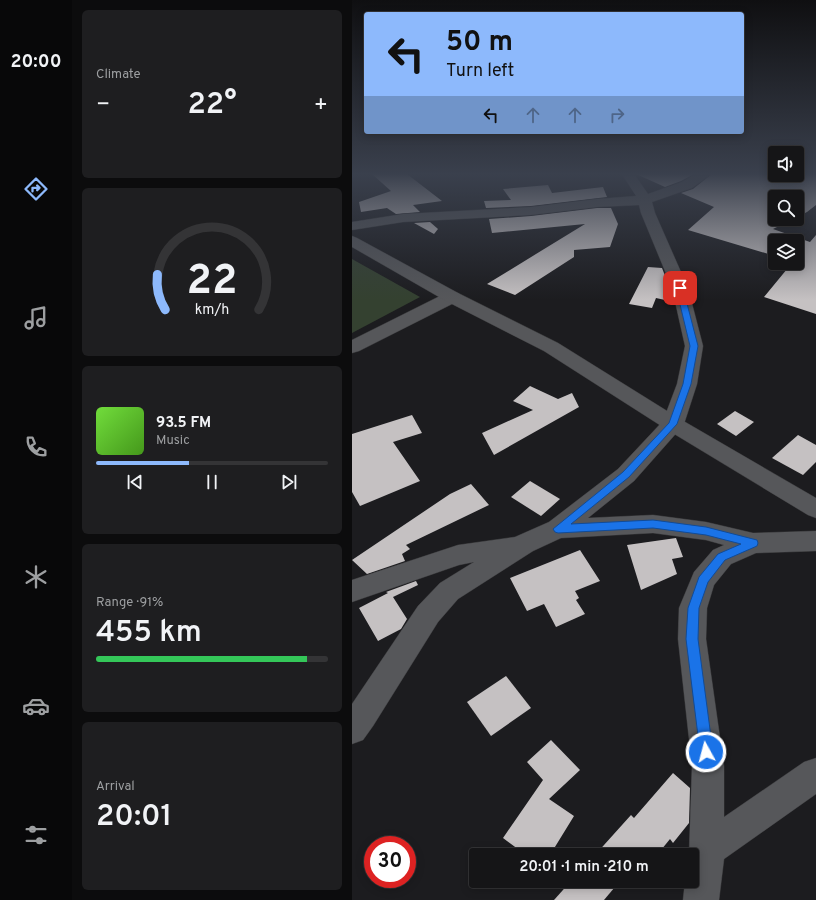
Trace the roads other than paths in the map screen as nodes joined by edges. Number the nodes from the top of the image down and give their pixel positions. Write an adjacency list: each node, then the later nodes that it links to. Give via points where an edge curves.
1 (440, 216): 3 (street, via 403,218)
2 (649, 216): 7 (street, via 680,288 694,346 687,384)
3 (352, 226)
4 (352, 241): 5 (street)
5 (452, 297): 6 (street); 7 (street, via 550,347)
6 (352, 347)
7 (673, 424): 8 (street); 9 (street, via 626,475)
8 (816, 509)
9 (558, 529): 11 (street, via 653,524 706,531); 12 (street)
10 (816, 541): 11 (street)
11 (753, 543): 16 (street, via 722,557 703,580 693,608 692,639 708,766)
12 (524, 544): 13 (street, via 458,555); 14 (street, via 449,591 428,614)
13 (352, 591)
14 (352, 729)
15 (816, 774): 16 (street)
16 (706, 850): 17 (street)
17 (701, 900)

